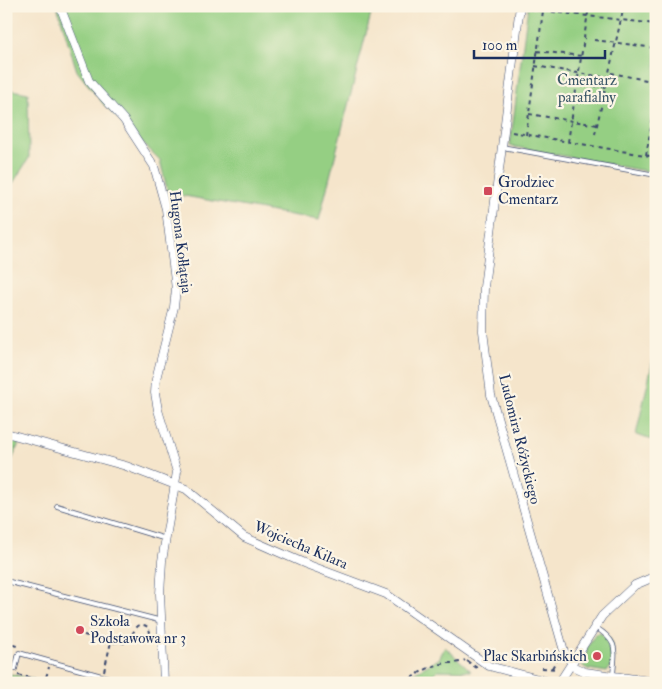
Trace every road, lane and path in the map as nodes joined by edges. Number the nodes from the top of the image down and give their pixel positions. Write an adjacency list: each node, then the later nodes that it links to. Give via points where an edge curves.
1 (60, 6): 38 (street, Hugona Kołłątaja, via 89,80 134,134 154,166 162,191 176,289 155,393 177,472)
2 (541, 6): 6 (path)
3 (589, 6): 7 (path)
4 (624, 6): 8 (path)
5 (523, 8): 6 (path); 33 (street, Ludomira Różyckiego)
6 (542, 11): 7 (path); 13 (path)
7 (588, 16): 8 (path); 14 (path)
8 (621, 20): 9 (path); 11 (path)
9 (656, 24)
10 (594, 40): 11 (path)
11 (616, 43): 12 (path); 17 (path)
12 (656, 48)
13 (537, 52): 14 (path); 15 (path)
14 (582, 56): 16 (path)
15 (535, 66): 16 (path); 24 (path)
16 (579, 73): 18 (path); 25 (path)
17 (610, 73): 18 (path); 19 (path)
18 (609, 78): 21 (path)
19 (656, 82)
20 (586, 85): 21 (path)
21 (607, 87): 28 (path)
22 (656, 102): 23 (path)
23 (655, 113): 26 (path)
24 (529, 114): 25 (path); 31 (path)
25 (572, 121): 28 (path); 32 (path)
26 (652, 122): 27 (path); 34 (path)
27 (656, 123)
28 (598, 124): 30 (path)
29 (509, 132): 31 (path)
30 (596, 134)
31 (526, 135): 32 (path)
32 (568, 142): 34 (path)
33 (502, 147): 36 (lane); 52 (street, Ludomira Różyckiego, via 482,311 491,395 564,651)
34 (646, 155): 35 (path)
35 (656, 157)
36 (656, 175)
37 (6, 433): 38 (street, Wojciecha Kilara)
38 (176, 483): 40 (street, Hugona Kołłątaja); 51 (street, Wojciecha Kilara, via 244,537 386,594)
39 (57, 506): 40 (lane)
40 (166, 538): 43 (street, Hugona Kołłątaja, via 161,586)
41 (656, 576): 44 (street, via 635,585 618,599)
42 (6, 581): 43 (lane)
43 (162, 621): 64 (street, Hugona Kołłątaja)
44 (595, 627): 52 (street); 58 (lane, via 607,634 615,646)
45 (84, 635): 48 (path)
46 (133, 635): 46 (path, via 136,627 144,625 150,632 147,639 136,639); 48 (path, via 127,643)
47 (6, 639): 49 (path, via 11,641)
48 (111, 642): 57 (path)
49 (10, 644)
50 (557, 653): 54 (path, via 554,668)
51 (471, 655): 65 (path, via 461,663 429,668); 66 (street, Wojciecha Kilara, via 494,668)
52 (571, 663): 58 (street, via 581,670); 67 (street)
53 (50, 666): 60 (path)
54 (542, 668)
55 (15, 669): 57 (lane, via 19,653)
56 (6, 672): 60 (path)
57 (103, 676): 63 (lane)
58 (607, 678): 59 (street)
59 (639, 681): 61 (street)
60 (45, 682): 62 (path)
61 (656, 682)
62 (51, 683)
63 (127, 683)
64 (164, 683)
65 (405, 683)
66 (553, 683)
67 (559, 683)

